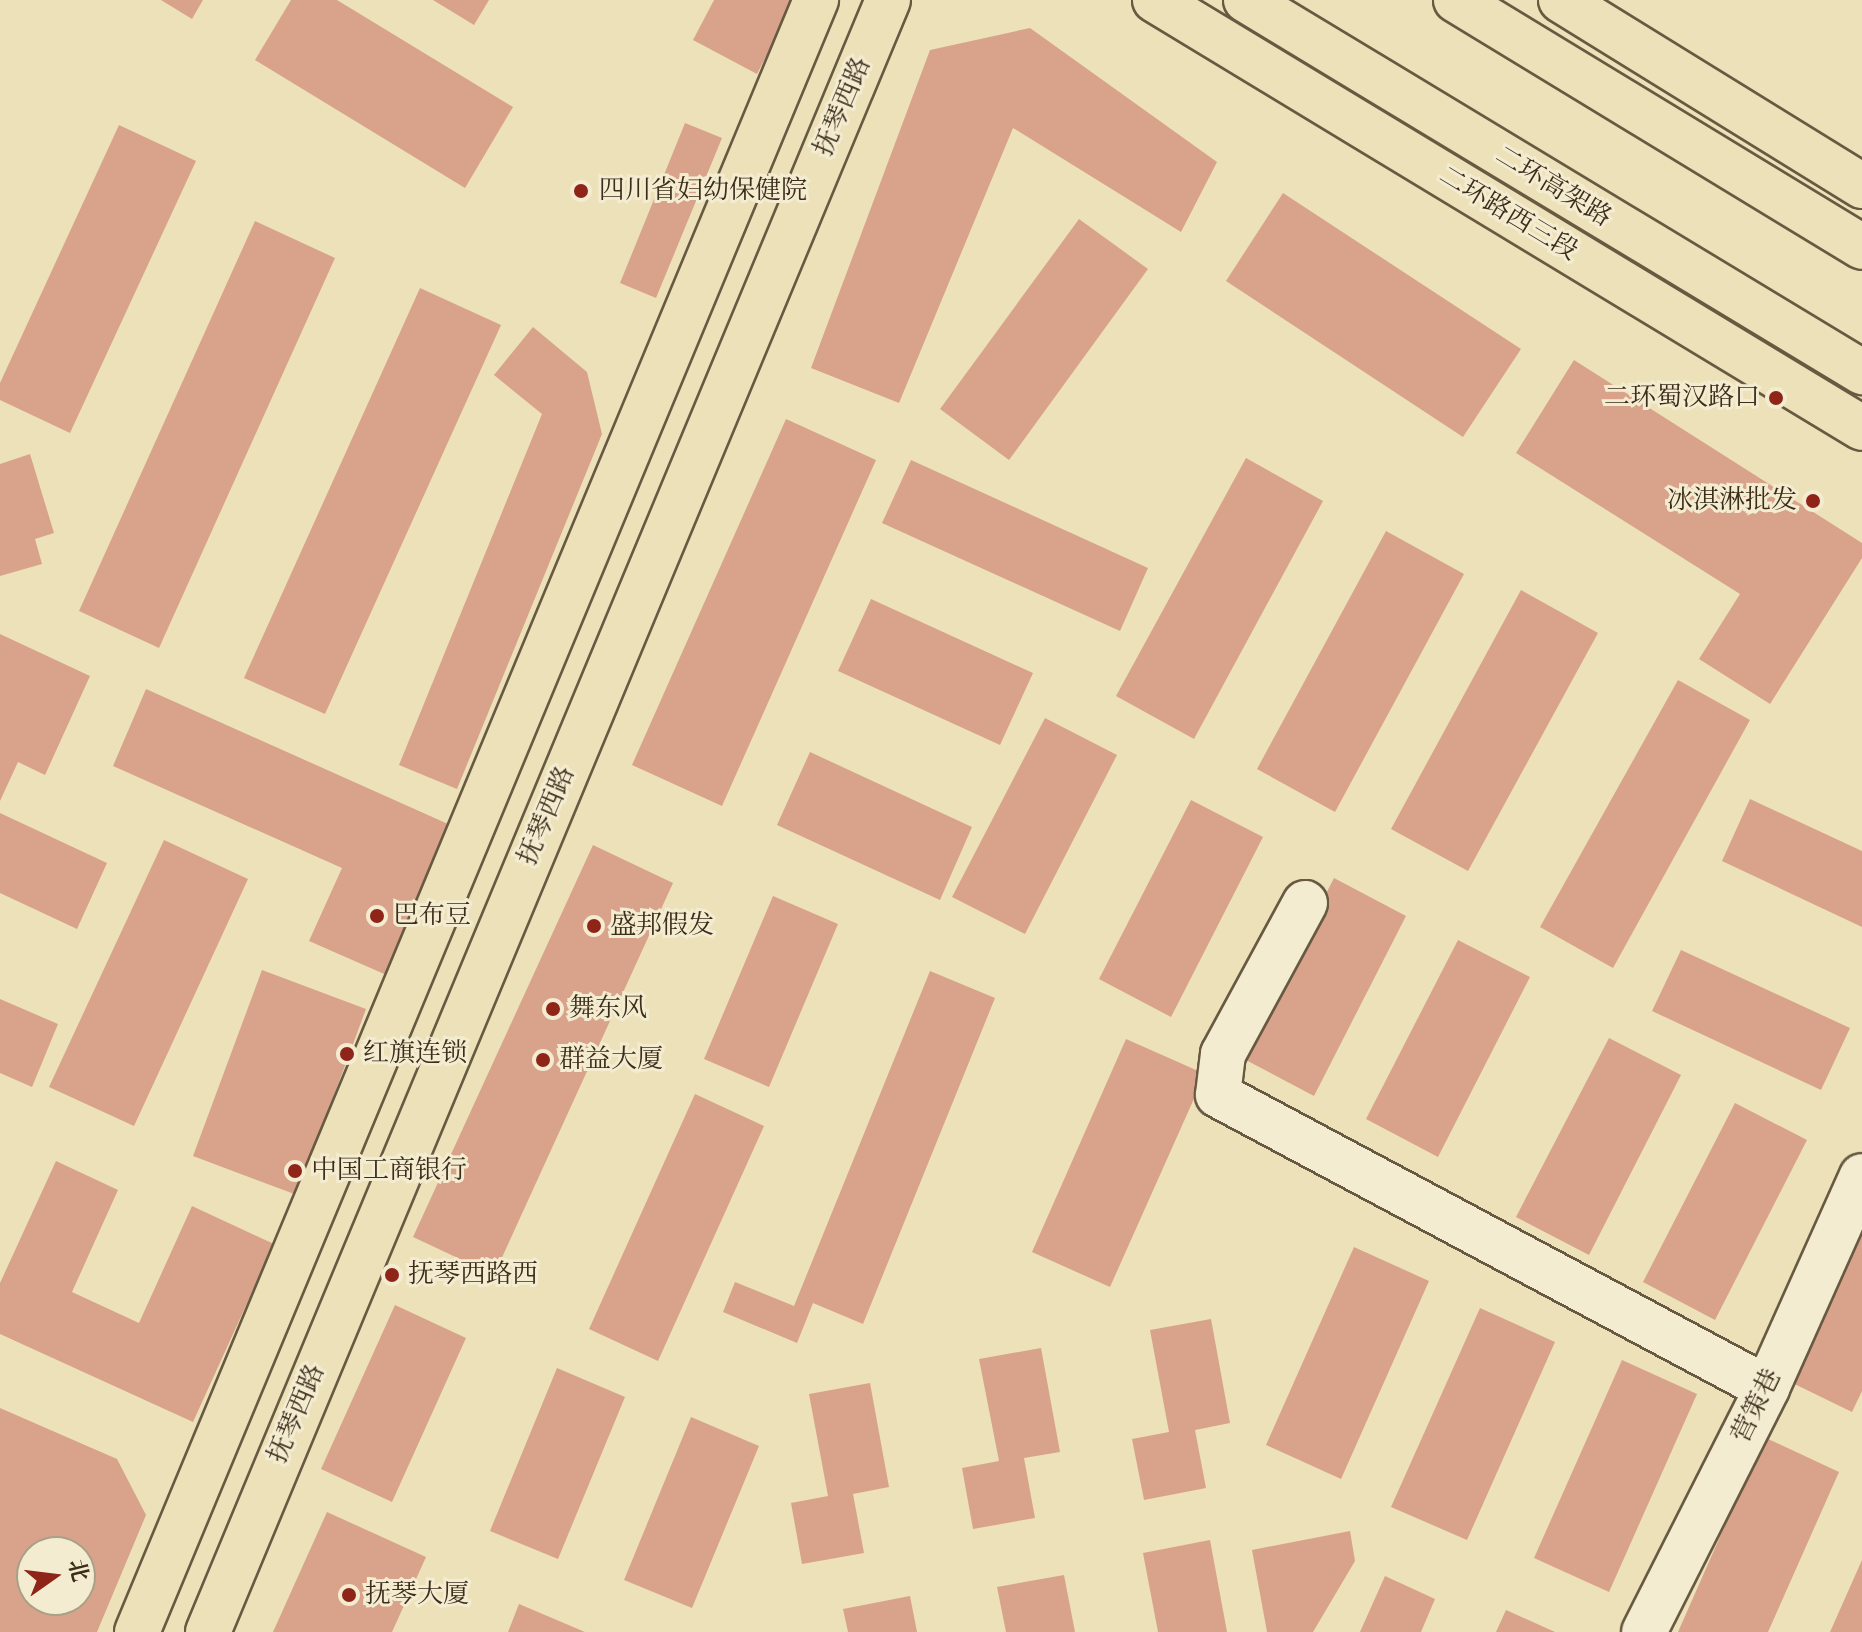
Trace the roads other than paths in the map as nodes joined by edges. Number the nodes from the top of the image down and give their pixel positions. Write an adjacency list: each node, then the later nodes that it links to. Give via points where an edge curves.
1 (816, 0): 14 (main road)
2 (888, 0): 15 (main road, 抚琴西路)
3 (1155, 0): 10 (main road, 二环路西三段)
4 (1246, 0): 9 (main road, 二环高架路)
5 (1456, 0): 8 (main road)
6 (1561, 0): 7 (main road)
7 (1862, 186)
8 (1862, 247)
9 (1862, 372)
10 (1862, 428)
11 (1305, 903): 13 (street, via 1223,1054 1218,1095)
12 (1862, 1176): 13 (street, 营策巷)
13 (1767, 1388): 16 (street, 营策巷)
14 (137, 1632)
15 (208, 1632)
16 (1644, 1632)

